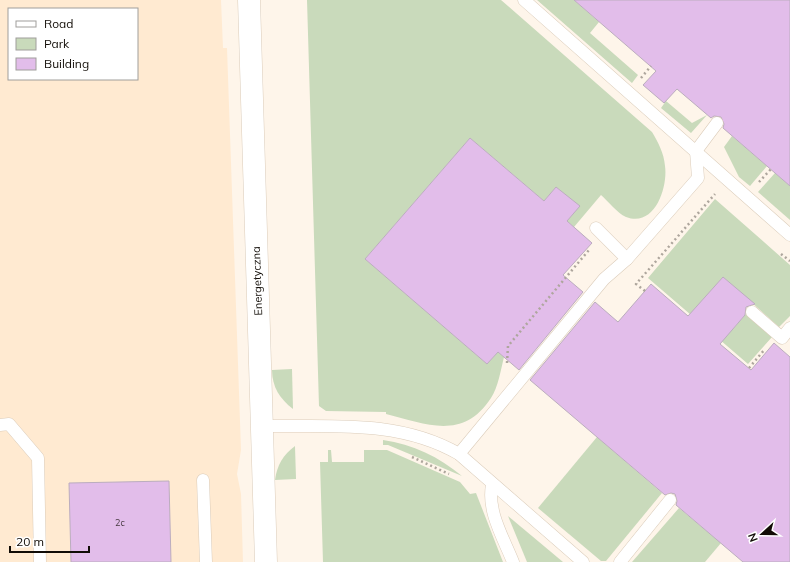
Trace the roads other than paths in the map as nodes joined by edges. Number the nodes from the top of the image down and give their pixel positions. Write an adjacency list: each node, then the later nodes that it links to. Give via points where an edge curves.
1 (249, 0): 11 (street, Energetyczna)
2 (524, 0): 4 (lane)
3 (717, 124): 4 (lane)
4 (696, 151): 6 (lane); 7 (lane, via 698,178)
5 (596, 228): 7 (lane)
6 (790, 235)
7 (626, 259): 12 (lane, via 604,279)
8 (752, 312): 9 (lane, via 782,338)
9 (790, 328)
10 (0, 425): 16 (lane, via 9,424 38,458)
11 (262, 426): 12 (lane, via 377,428 439,443); 18 (street, Energetyczna)
12 (459, 454): 14 (lane)
13 (203, 480): 17 (lane)
14 (492, 485): 19 (lane, via 490,497 493,512); 20 (lane)
15 (670, 500): 21 (lane)
16 (40, 562)
17 (206, 562)
18 (266, 562)
19 (512, 562)
20 (583, 562)
21 (620, 562)

